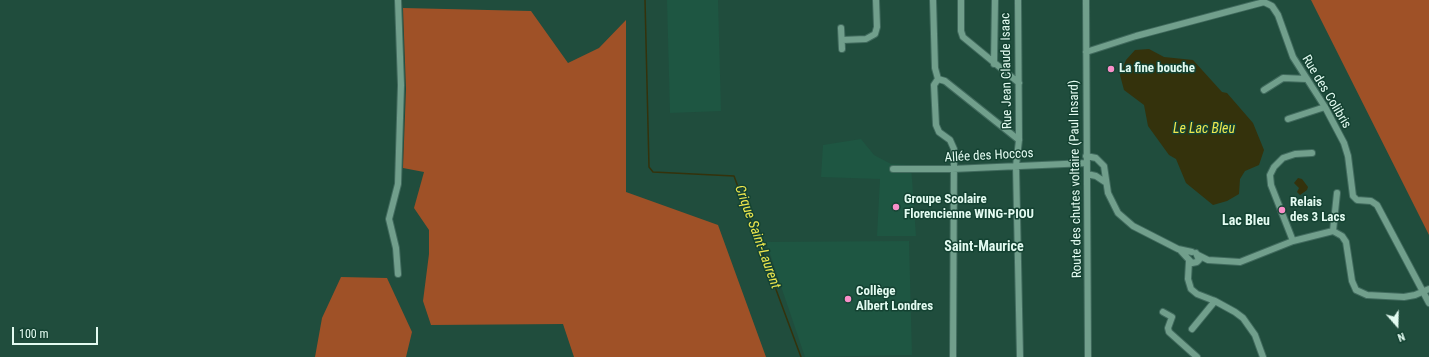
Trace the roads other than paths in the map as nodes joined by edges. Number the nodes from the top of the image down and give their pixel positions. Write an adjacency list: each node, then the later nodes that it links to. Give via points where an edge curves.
1 (398, 0): 34 (street, via 401,85 398,184 389,219 396,248)
2 (876, 0): 9 (street, via 874,34 866,39)
3 (933, 0): 13 (street, via 935,68)
4 (961, 0): 12 (street, via 962,35)
5 (995, 0): 12 (street)
6 (1017, 0): 15 (street, Rue Jean Claude Isaac)
7 (1086, 0): 11 (street, Route des chutes voltaire (Paul Insard))
8 (841, 28): 9 (street)
9 (842, 40): 10 (street)
10 (842, 49)
11 (1086, 52): 14 (street, Rue des Colibris, via 1264,2 1275,10 1293,57); 21 (street, Route des chutes voltaire (Paul Insard))
12 (994, 64): 15 (street)
13 (938, 79): 19 (street, via 945,80); 24 (street, via 934,85 936,125 939,132 953,145)
14 (1307, 79): 16 (street, via 1284,78); 17 (street, Rue des Colibris)
15 (1019, 83): 19 (street, Rue Jean Claude Isaac)
16 (1264, 90)
17 (1325, 107): 18 (street); 36 (street, Rue des Colibris, via 1346,150 1353,196 1357,200 1371,201 1379,208)
18 (1288, 119)
19 (1019, 140): 22 (street, Rue Jean Claude Isaac)
20 (1312, 153): 29 (street, via 1283,158 1270,175 1271,185)
21 (1087, 160): 22 (street, Allée des Hoccos); 25 (street, Route des chutes voltaire (Paul Insard)); 26 (street, via 1096,158 1102,163)
22 (1016, 166): 24 (street, Allée des Hoccos); 42 (street, Rue Jean Claude Isaac)
23 (893, 169): 24 (street, Allée des Hoccos)
24 (952, 169): 41 (street)
25 (1087, 174): 26 (street); 43 (street, Route des chutes voltaire (Paul Insard))
26 (1105, 182): 30 (street, via 1112,204 1118,213 1133,226)
27 (1336, 193): 28 (street)
28 (1333, 231): 29 (street); 36 (street, via 1346,242 1352,281 1356,290 1367,295 1404,297)
29 (1293, 241): 32 (street, via 1240,262)
30 (1178, 249): 31 (street); 33 (street)
31 (1195, 254): 32 (street); 33 (street); 33 (street, via 1199,260)
32 (1208, 260): 33 (street)
33 (1192, 261): 37 (street, via 1188,282 1191,289 1197,294)
34 (398, 274)
35 (1429, 289): 36 (street)
36 (1422, 292): 38 (street)
37 (1215, 300): 40 (street); 45 (street, via 1235,312 1250,326 1260,344)
38 (1429, 303)
39 (1163, 312): 44 (street, via 1172,317 1169,332)
40 (1192, 329)
41 (953, 357)
42 (1020, 357)
43 (1088, 357)
44 (1197, 357)
45 (1263, 357)

